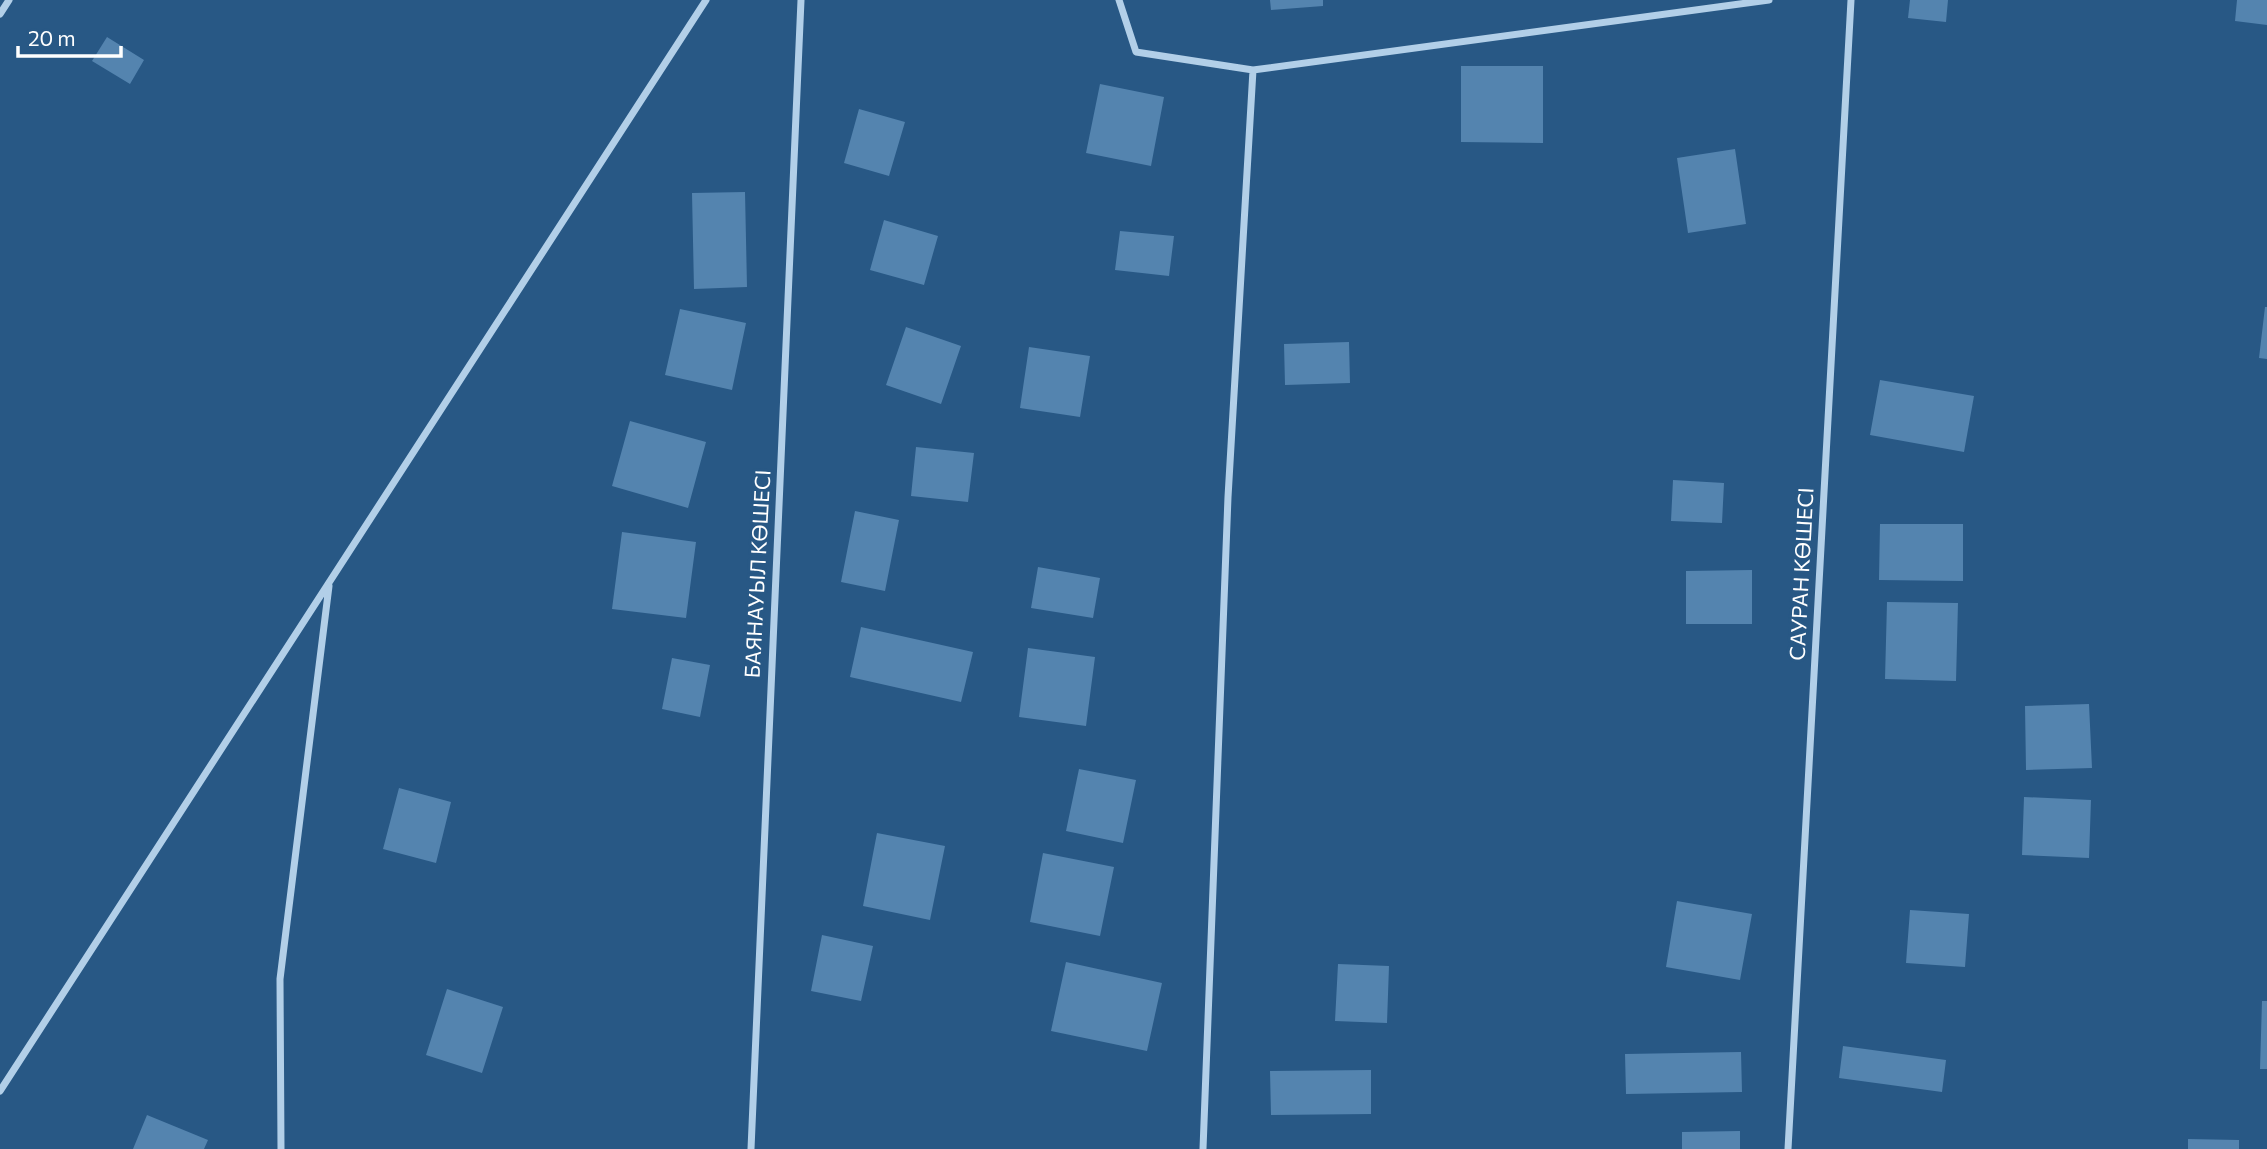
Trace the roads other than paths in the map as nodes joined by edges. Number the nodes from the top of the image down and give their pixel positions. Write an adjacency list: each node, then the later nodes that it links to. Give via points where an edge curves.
1 (9, 0): 8 (street)
2 (706, 0): 10 (street)
3 (801, 0): 13 (street, БАЯНАУЫЛ КӨШЕСІ)
4 (1119, 0): 9 (street, via 1136,52)
5 (1769, 0): 7 (street)
6 (1852, 0): 15 (street, САУРАН КӨШЕСІ)
7 (1712, 3): 9 (street)
8 (0, 14)
9 (1253, 70): 14 (street, via 1227,510)
10 (329, 582): 11 (street); 12 (street, via 280,979)
11 (0, 1091)
12 (281, 1149)
13 (751, 1149)
14 (1203, 1149)
15 (1788, 1149)

